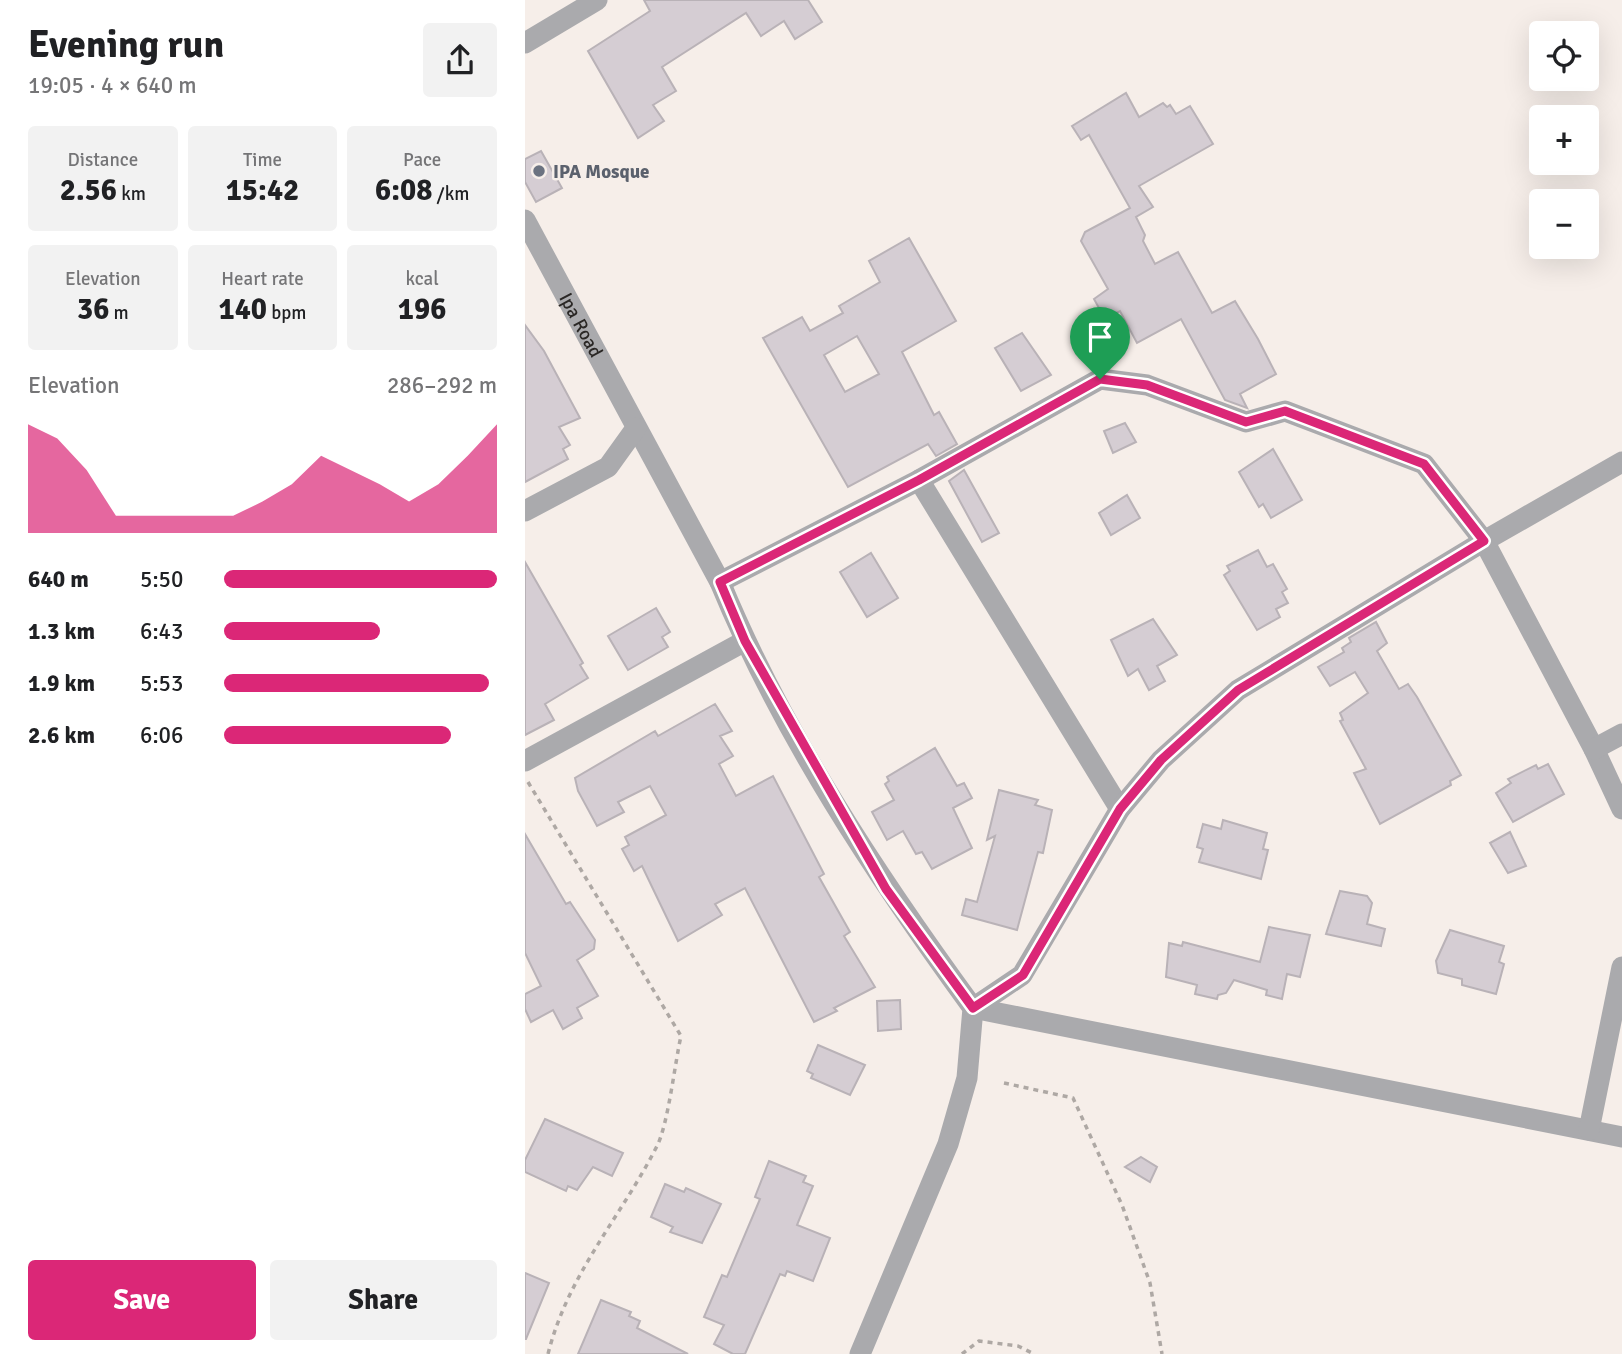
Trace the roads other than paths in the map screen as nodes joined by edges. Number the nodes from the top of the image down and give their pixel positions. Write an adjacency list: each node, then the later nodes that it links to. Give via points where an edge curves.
1 (597, 0): 2 (street)
2 (525, 43)
3 (525, 220): 4 (street, Ipa Road)
4 (636, 428): 7 (street, via 608,467); 9 (street, Ipa Road)
5 (1620, 467): 8 (street)
6 (919, 480): 8 (street, via 1100,379 1147,385 1246,422 1285,411 1424,464); 9 (street); 14 (street)
7 (525, 511)
8 (1484, 541): 12 (street); 14 (street, via 1238,690 1161,760)
9 (720, 582): 10 (street, Ipa Road)
10 (745, 641): 13 (street); 17 (street, Ipa Road, via 886,889)
11 (1622, 734): 12 (street)
12 (1594, 749): 15 (street)
13 (525, 761)
14 (1120, 809): 17 (street, via 1023,975)
15 (1622, 809)
16 (1622, 967): 18 (street)
17 (973, 1008): 18 (street); 20 (street, via 967,1078 948,1144)
18 (1589, 1130): 19 (street)
19 (1622, 1137)
20 (860, 1354)

